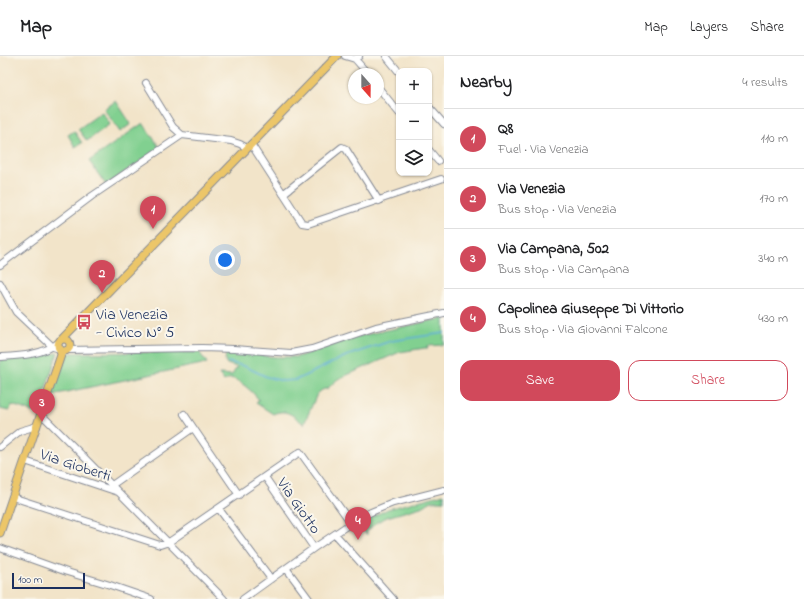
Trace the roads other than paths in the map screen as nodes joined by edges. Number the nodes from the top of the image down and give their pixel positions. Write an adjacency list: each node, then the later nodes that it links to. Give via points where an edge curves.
1 (337, 56): 13 (main road)
2 (345, 56): 4 (street)
3 (386, 56): 6 (street)
4 (357, 57): 5 (street)
5 (364, 68)
6 (396, 68)
7 (146, 83): 12 (street, via 173,127)
8 (384, 94): 9 (street)
9 (396, 109)
10 (432, 110): 11 (street)
11 (444, 124)
12 (182, 135): 13 (street, via 231,141); 19 (street, via 92,196)
13 (249, 146): 17 (street); 22 (main road, via 71,330)
14 (432, 154): 15 (street)
15 (438, 161)
16 (441, 180): 18 (street)
17 (283, 194): 18 (street, via 300,221 308,224); 18 (street, via 342,147 346,149)
18 (379, 201)
19 (0, 265)
20 (0, 283): 22 (street, via 16,312)
21 (444, 313): 22 (street, via 376,327 291,354 221,349)
22 (63, 347): 23 (street, via 28,355); 24 (main road)
23 (0, 357)
24 (41, 413): 26 (main road); 31 (street)
25 (184, 414): 27 (street)
26 (37, 426): 28 (street, via 20,431); 29 (main road)
27 (193, 428): 31 (street); 34 (street)
28 (0, 447)
29 (25, 461): 33 (street, Via Gioberti); 35 (main road)
30 (265, 477): 34 (street); 37 (street, via 300,452); 42 (street, Via Giotto)
31 (112, 485): 33 (street)
32 (444, 490): 37 (street, via 393,503)
33 (119, 492): 40 (street)
34 (239, 495): 36 (street)
35 (12, 496): 38 (main road); 40 (street, via 160,545)
36 (219, 509): 40 (street); 44 (street)
37 (351, 523): 39 (street)
38 (0, 533)
39 (335, 534): 42 (street); 49 (street)
40 (169, 542): 46 (street)
41 (0, 548): 45 (street)
42 (314, 548): 43 (street)
43 (286, 568): 44 (street); 48 (street)
44 (271, 579): 47 (street)
45 (151, 599)
46 (224, 599)
47 (243, 599)
48 (309, 599)
49 (393, 599)

